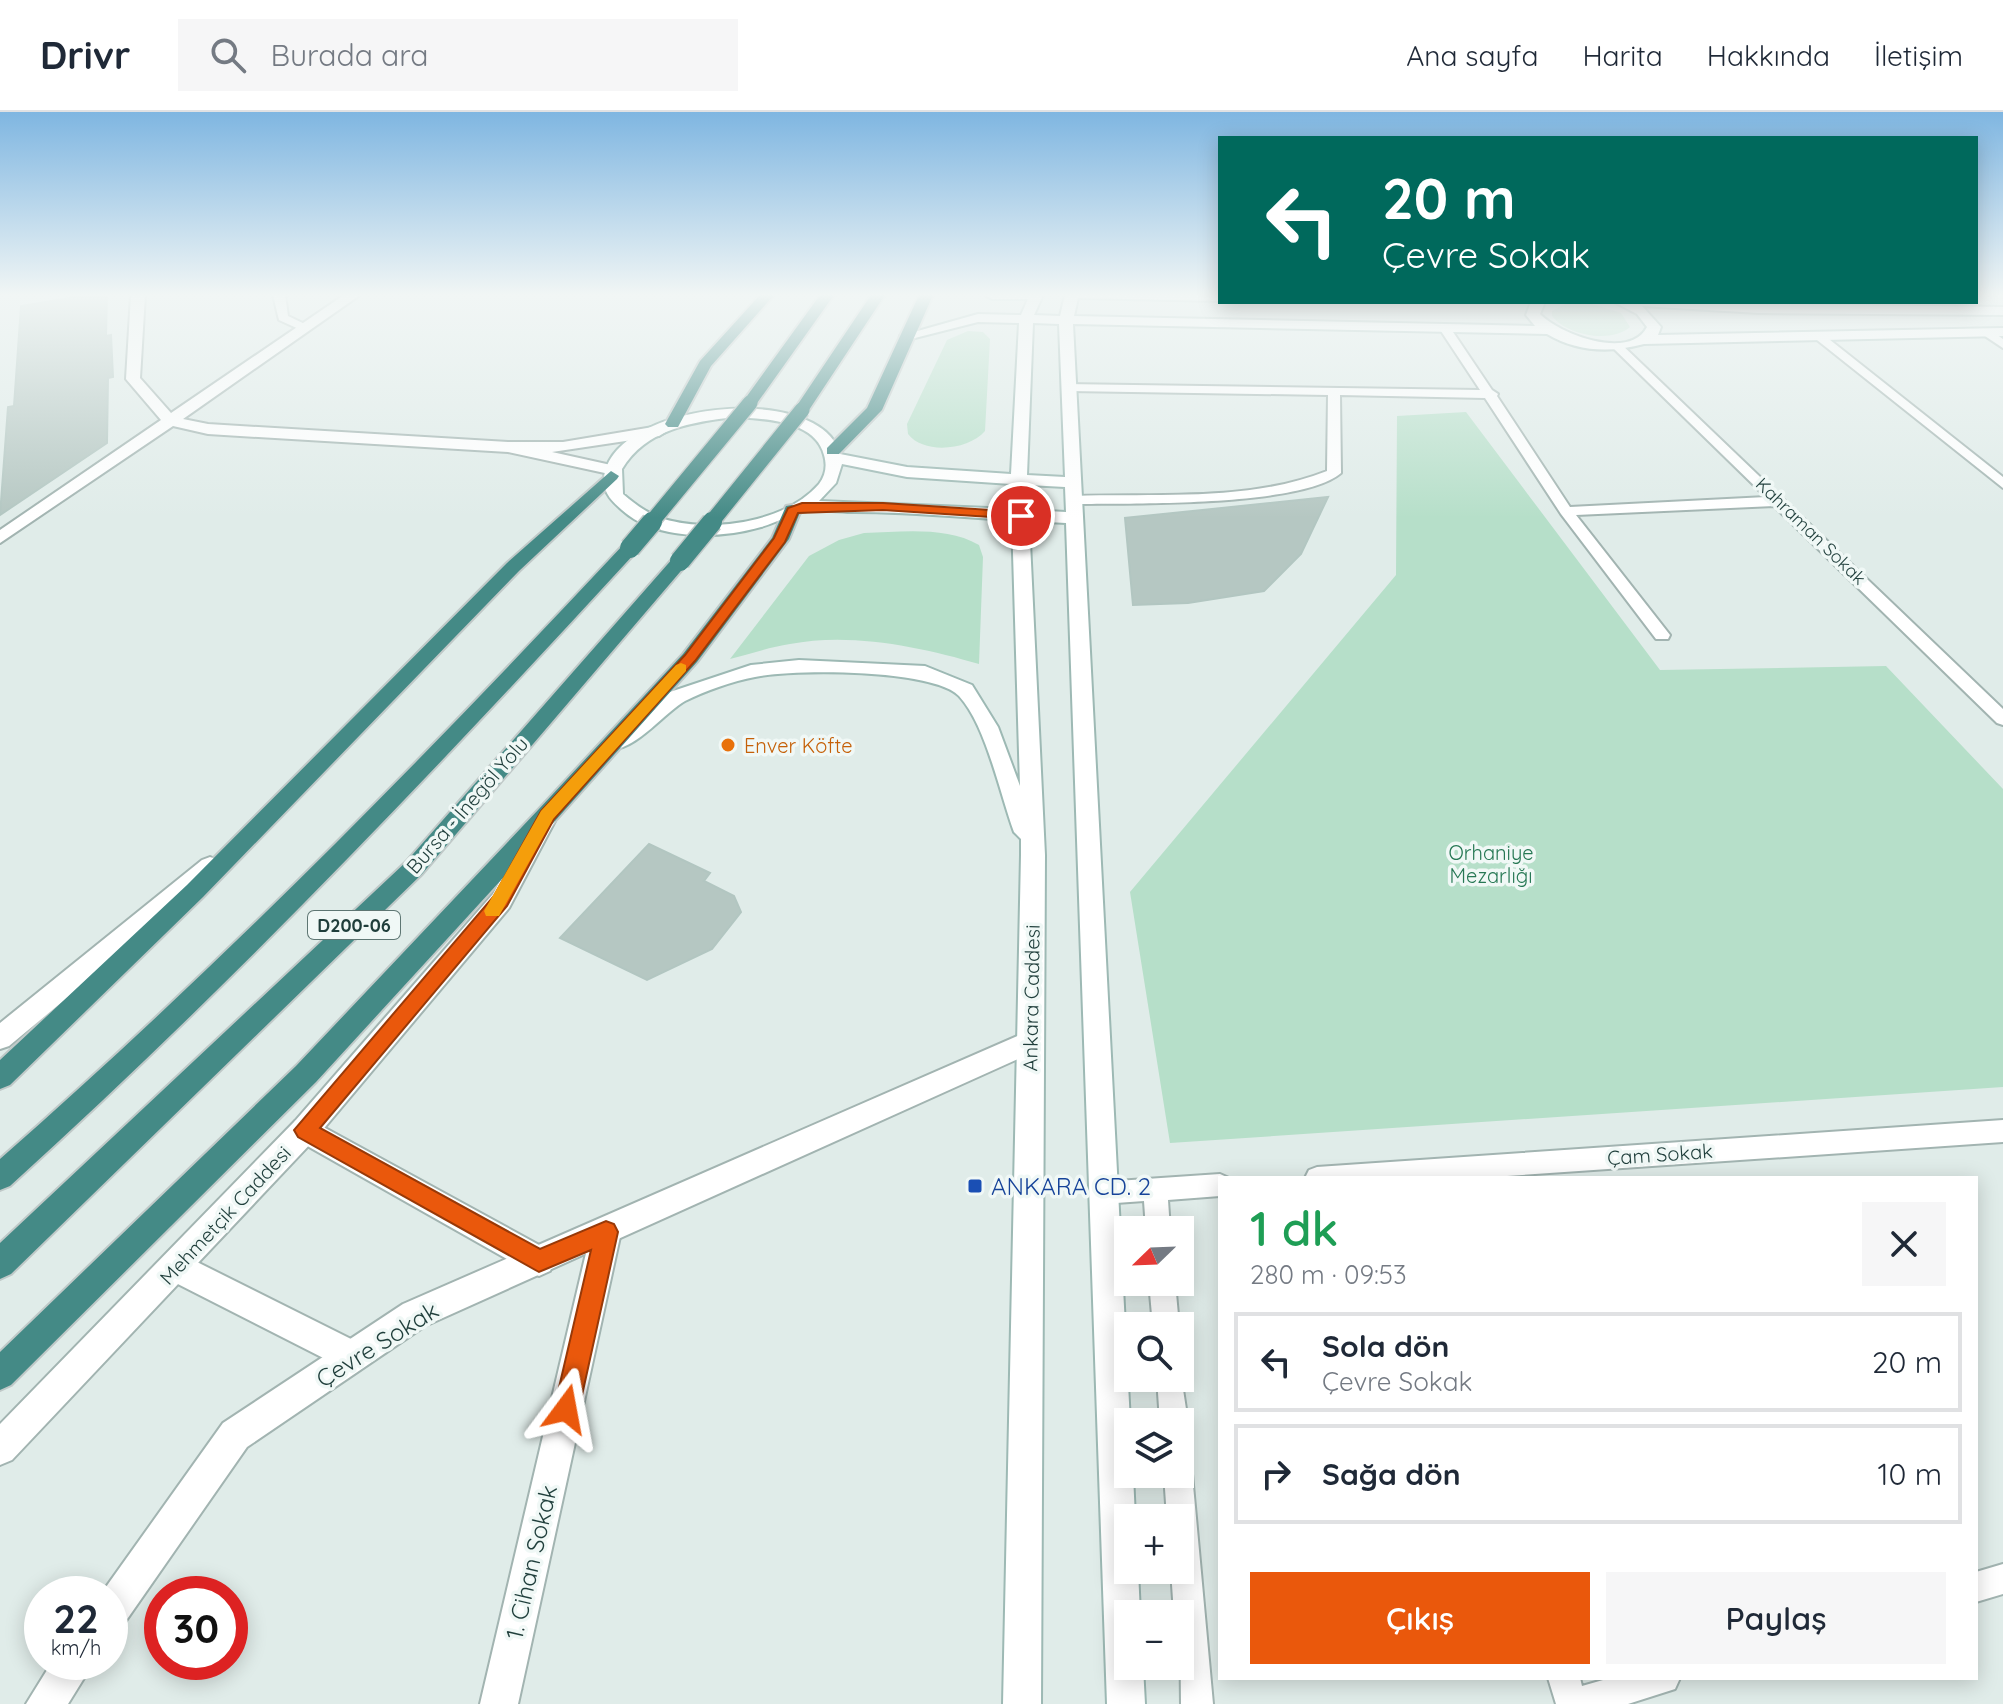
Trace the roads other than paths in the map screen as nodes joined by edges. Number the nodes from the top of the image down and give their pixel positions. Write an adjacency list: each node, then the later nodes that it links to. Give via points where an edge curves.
1 (134, 369): 15 (main road, via 133,379)
2 (244, 369): 15 (main road)
3 (702, 369): 16 (highway)
4 (777, 369): 41 (highway, D200-06, bridge, via 630,548 410,786 72,1114)
5 (829, 369): 48 (highway, Bursa - İnegöl Yolu / D200-06, bridge, via 680,561 414,868)
6 (892, 369): 18 (highway, via 874,410)
7 (1024, 369): 20 (main road, Ankara Caddesi)
8 (1068, 369): 12 (main road)
9 (1474, 369): 14 (lane)
10 (1642, 369): 23 (lane, Kahraman Sokak)
11 (1860, 369): 21 (lane)
12 (1069, 387): 13 (lane); 22 (main road)
13 (1334, 391): 14 (lane); 22 (lane, via 1334,473 1314,484 1250,493)
14 (1492, 394): 25 (lane)
15 (169, 420): 17 (main road, via 208,429); 27 (main road)
16 (666, 428): 17 (main road, via 563,447); 18 (main road, via 723,414 769,414 820,434); 19 (main road, via 639,439 620,457)
17 (508, 447): 19 (main road)
18 (834, 454): 20 (main road, via 907,472); 24 (main road, via 835,470 824,489)
19 (613, 473): 24 (main road, via 615,495 631,511 658,523 732,528); 32 (highway, via 513,567)
20 (1019, 482): 22 (main road); 26 (main road, Ankara Caddesi)
21 (2003, 484)
22 (1074, 500): 26 (main road); 44 (main road)
23 (1780, 501): 25 (lane); 29 (lane, Kahraman Sokak)
24 (797, 508): 26 (main road, via 883,507); 30 (highway, via 780,539 690,658)
25 (1566, 511): 28 (lane)
26 (1021, 516): 33 (main road, Ankara Caddesi)
27 (0, 538)
28 (1662, 635)
29 (2003, 719)
30 (606, 751): 31 (highway); 33 (main road, via 677,697 751,671 799,666 925,672 965,690 988,727)
31 (547, 815): 37 (main road, Mehmetçik Caddesi, via 501,901); 51 (highway, via 306,1074)
32 (259, 826): 34 (main road); 36 (highway)
33 (1033, 855): 35 (main road, Ankara Caddesi)
34 (0, 1038)
35 (1031, 1041): 46 (main road, Çevre Sokak); 62 (main road, Ankara Caddesi)
36 (0, 1077)
37 (305, 1130): 47 (main road); 49 (main road, Mehmetçik Caddesi)
38 (2003, 1131): 39 (lane, Çam Sokak)
39 (1409, 1175): 40 (lane, Çam Sokak)
40 (1378, 1176)
41 (0, 1177)
42 (1218, 1185): 43 (lane)
43 (1155, 1189): 44 (lane); 45 (lane)
44 (1102, 1193): 63 (main road)
45 (1157, 1216)
46 (606, 1232): 47 (main road, Çevre Sokak); 61 (main road, 1. Cihan Sokak)
47 (539, 1261): 50 (main road, Çevre Sokak, via 414,1315)
48 (0, 1264)
49 (177, 1267): 50 (main road); 52 (main road, Mehmetçik Caddesi)
50 (352, 1356): 56 (main road, Çevre Sokak, via 235,1435)
51 (0, 1374)
52 (0, 1448)
53 (1179, 1488): 64 (lane)
54 (2003, 1579): 55 (lane)
55 (1978, 1586)
56 (128, 1587)
57 (62, 1680): 60 (main road)
58 (1565, 1680): 65 (lane)
59 (1657, 1680): 65 (lane)
60 (45, 1704)
61 (499, 1704)
62 (1022, 1704)
63 (1126, 1704)
64 (1197, 1704)
65 (1573, 1704)

